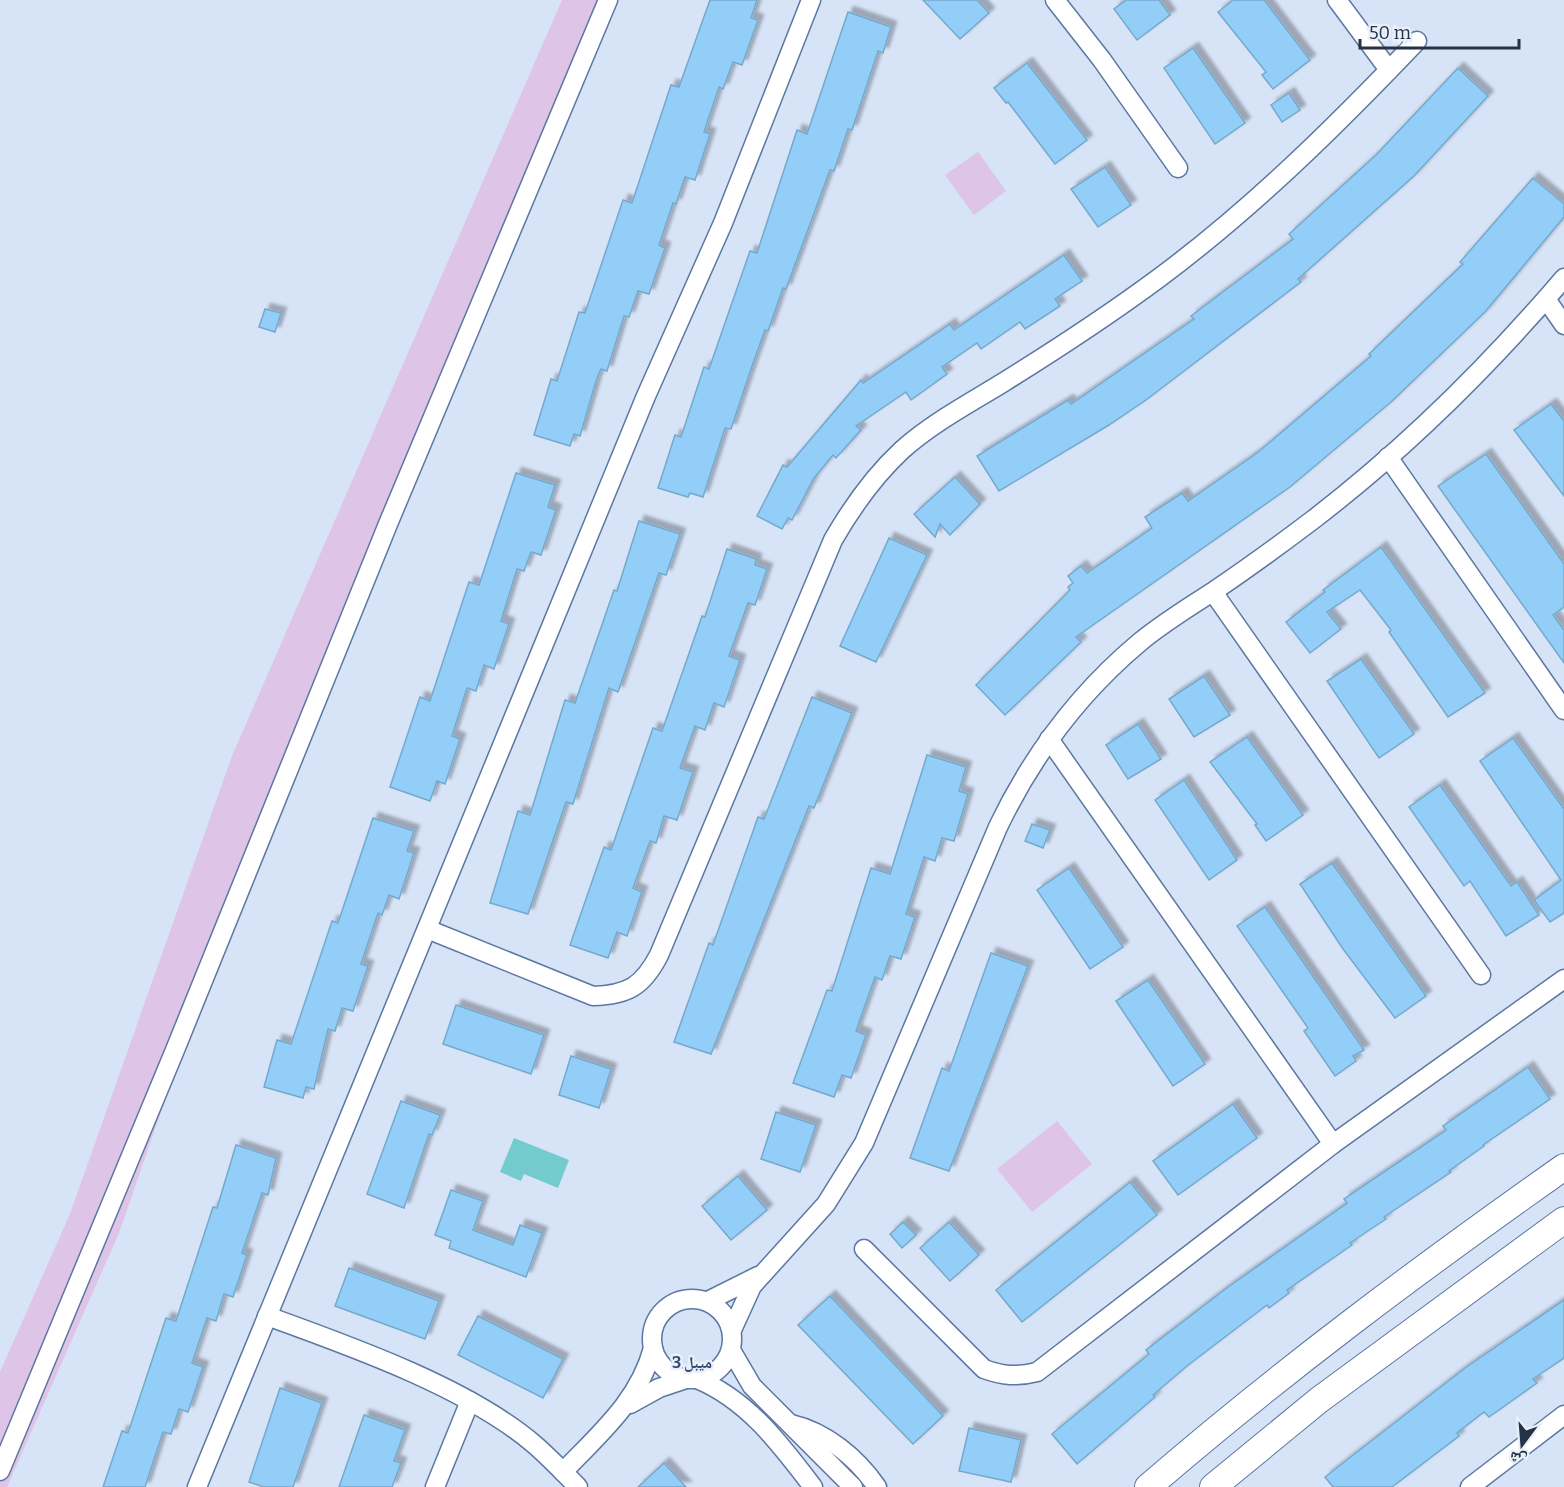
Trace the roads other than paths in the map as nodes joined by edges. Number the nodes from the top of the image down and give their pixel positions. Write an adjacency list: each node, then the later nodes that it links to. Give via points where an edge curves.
1 (609, 0): 33 (street, via 388,524)
2 (811, 0): 15 (street, via 723,223 646,396)
3 (1055, 0): 7 (street)
4 (1337, 0): 6 (street)
5 (1417, 41): 6 (street)
6 (1389, 70): 15 (street, via 1302,157 1210,238 1107,315 935,425 875,479 833,540 659,955 649,974 634,988 614,995 593,996)
7 (1178, 168)
8 (1564, 278): 9 (street)
9 (1546, 299): 10 (street); 11 (street, via 1467,383)
10 (1564, 325)
11 (1388, 457): 12 (street, via 1315,518); 13 (street)
12 (1213, 592): 14 (street, via 1140,642 1077,704); 16 (street)
13 (1564, 710)
14 (1049, 739): 18 (street); 22 (street, via 998,827 864,1143 819,1213)
15 (426, 929): 24 (street)
16 (1481, 975)
17 (1564, 979): 18 (street)
18 (1333, 1144): 21 (street, via 1206,1239 1053,1362 1020,1377 1001,1376 984,1369)
19 (1564, 1167): 41 (street, via 1361,1313)
20 (1564, 1220): 42 (street, via 1319,1400)
21 (864, 1249)
22 (762, 1274): 23 (street); 25 (street, via 744,1300)
23 (708, 1301): 25 (street, via 720,1310); 26 (street, via 685,1300 663,1312 656,1323)
24 (267, 1316): 29 (street); 35 (street)
25 (732, 1330): 27 (street)
26 (653, 1348): 28 (street, via 669,1371); 30 (street, via 640,1384)
27 (731, 1350): 28 (street, via 715,1372); 32 (street, via 752,1386)
28 (692, 1379): 30 (street, via 659,1388); 38 (street, via 729,1395 743,1407 793,1459)
29 (470, 1401): 34 (street, via 535,1444); 36 (street)
30 (623, 1409): 34 (street)
31 (1564, 1415): 43 (street)
32 (788, 1423): 39 (street); 40 (street, via 813,1431 834,1444)
33 (0, 1472)
34 (563, 1472): 37 (street)
35 (197, 1487)
36 (435, 1487)
37 (578, 1487)
38 (813, 1487)
39 (853, 1487)
40 (877, 1487)
41 (1148, 1487)
42 (1213, 1487)
43 (1470, 1487)

